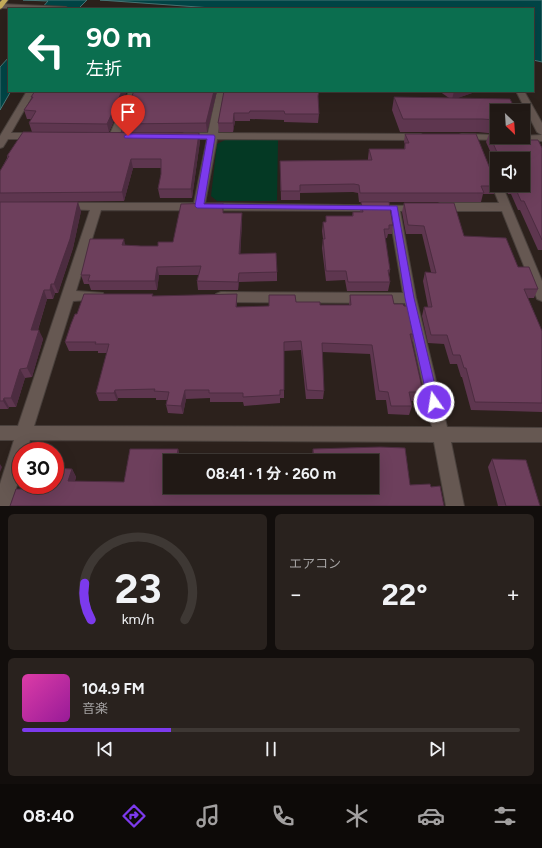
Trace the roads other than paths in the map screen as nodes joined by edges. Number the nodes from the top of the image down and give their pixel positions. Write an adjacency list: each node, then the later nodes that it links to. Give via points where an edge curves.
1 (5, 0): 2 (highway)
2 (0, 7): 3 (street)
3 (37, 8)
4 (30, 92): 9 (street)
5 (133, 92): 11 (street)
6 (221, 92): 13 (street)
7 (521, 92): 8 (street)
8 (542, 132)
9 (5, 136): 10 (street); 18 (street)
10 (44, 136)
11 (114, 136)
12 (174, 136): 13 (street)
13 (211, 137): 14 (street); 20 (street)
14 (431, 137)
15 (454, 137): 16 (street)
16 (478, 137): 17 (street); 22 (street)
17 (542, 138)
18 (0, 145)
19 (56, 206): 21 (street)
20 (200, 206): 21 (street); 23 (street)
21 (96, 207): 24 (street)
22 (505, 207): 23 (street); 26 (street)
23 (394, 208): 28 (street)
24 (68, 296): 25 (street); 30 (street)
25 (107, 296)
26 (542, 296)
27 (211, 297): 28 (street)
28 (410, 298): 31 (street)
29 (0, 433): 30 (street)
30 (24, 433): 31 (street); 33 (street)
31 (441, 434): 32 (street); 34 (street)
32 (542, 435)
33 (2, 506)
34 (455, 506)

